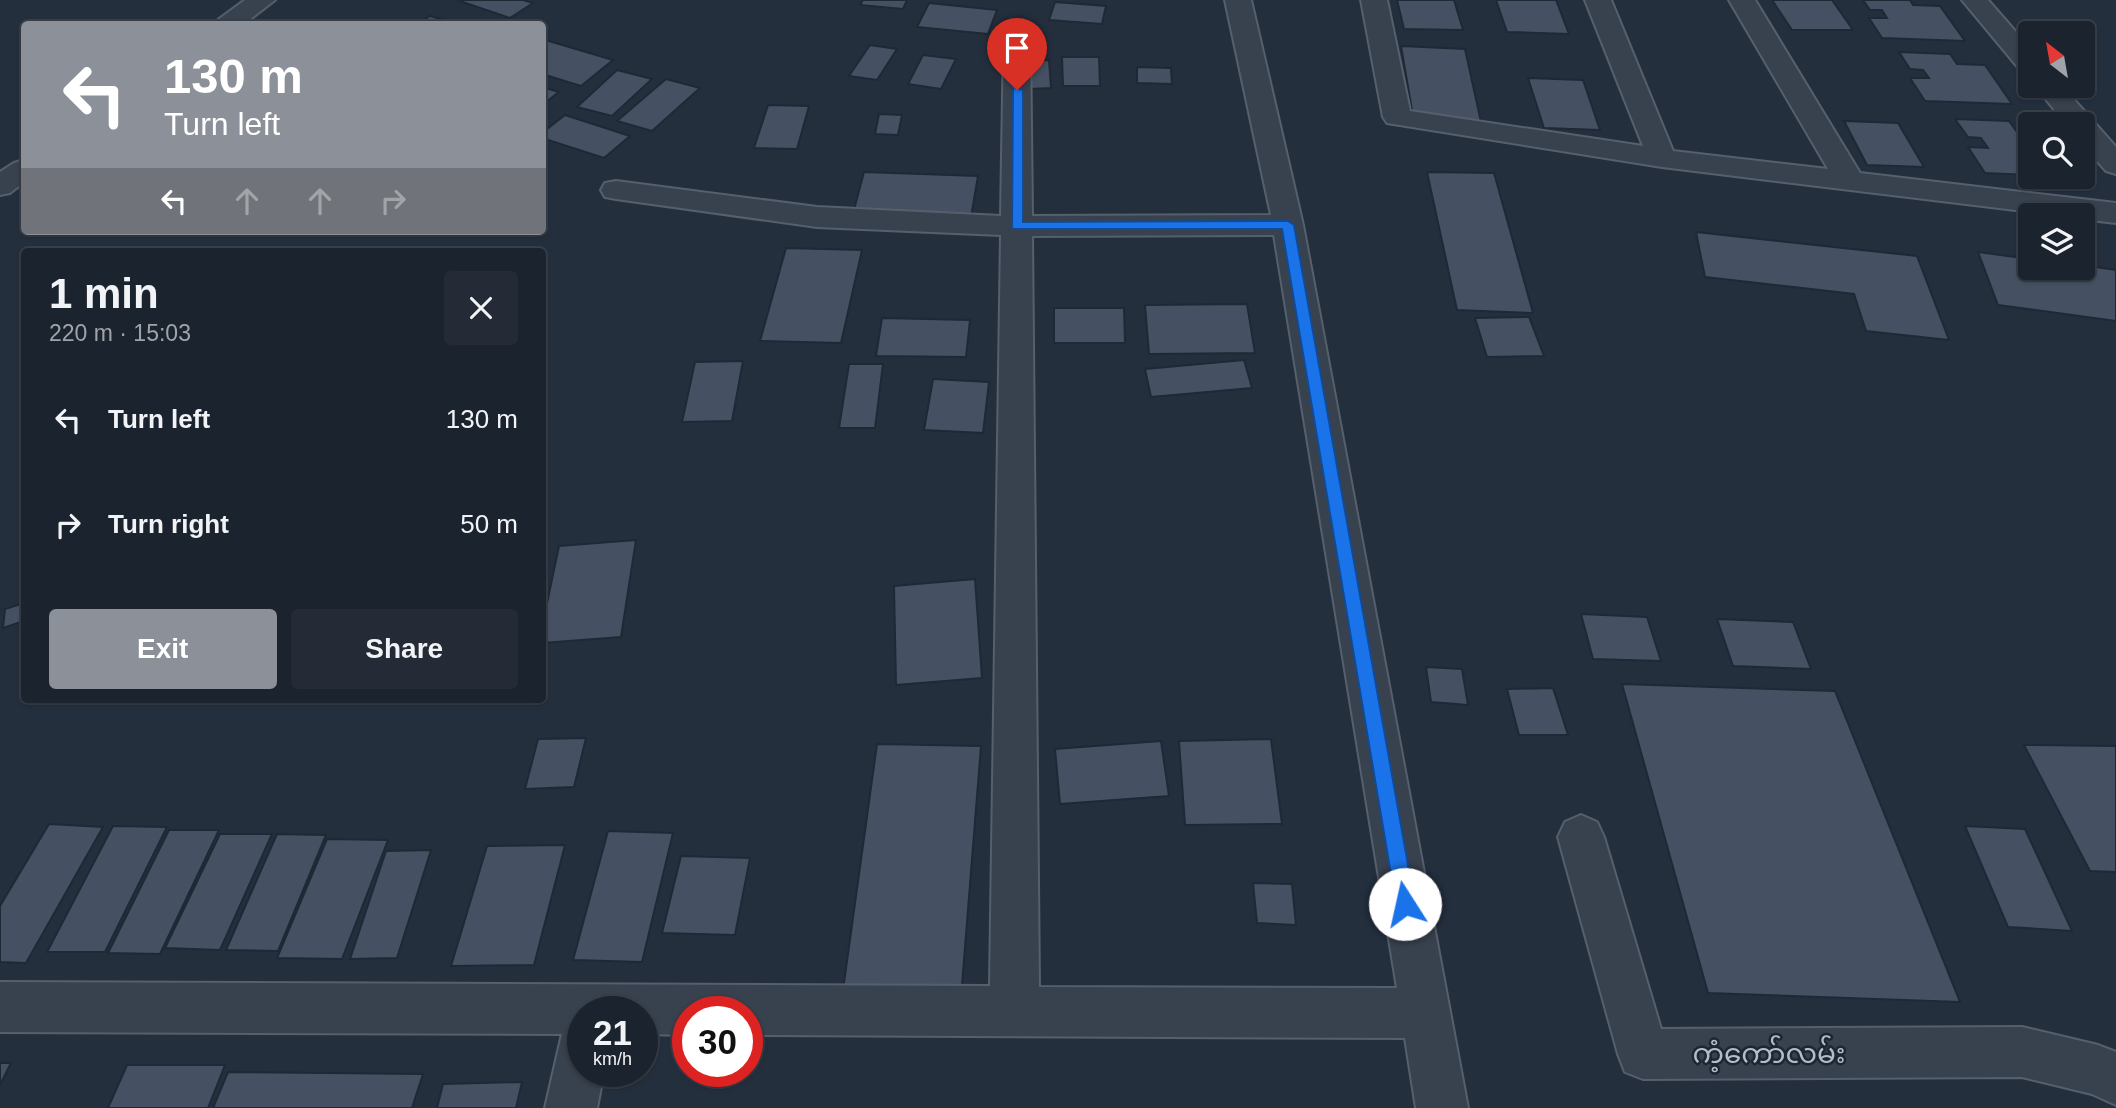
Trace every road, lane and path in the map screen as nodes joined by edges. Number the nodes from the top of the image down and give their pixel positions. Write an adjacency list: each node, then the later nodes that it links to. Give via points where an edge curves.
1 (262, 0): 7 (street)
2 (1238, 0): 20 (street)
3 (1374, 0): 13 (street, via 1397,117)
4 (1598, 0): 13 (street)
5 (1742, 0): 16 (street)
6 (1975, 0): 9 (street)
7 (232, 21)
8 (1017, 36): 21 (street)
9 (2018, 51)
10 (2058, 98): 11 (street)
11 (2071, 112)
12 (2095, 140): 14 (street)
13 (1662, 158): 16 (street)
14 (2116, 165)
15 (21, 171): 17 (street)
16 (1849, 179): 19 (street)
17 (0, 187)
18 (616, 190): 21 (street, via 817,217)
19 (2116, 214)
20 (1288, 225): 21 (street); 25 (street)
21 (1016, 226): 24 (street)
22 (1581, 837): 28 (street, ကံ့ကော်လမ်း, via 1643,1054 2022,1052 2098,1070)
23 (0, 1007): 27 (street)
24 (1014, 1011): 25 (street); 26 (street)
25 (1424, 1013): 31 (street)
26 (658, 1020)
27 (567, 1021)
28 (2116, 1079)
29 (575, 1087): 30 (street)
30 (571, 1108)
31 (1442, 1108)

